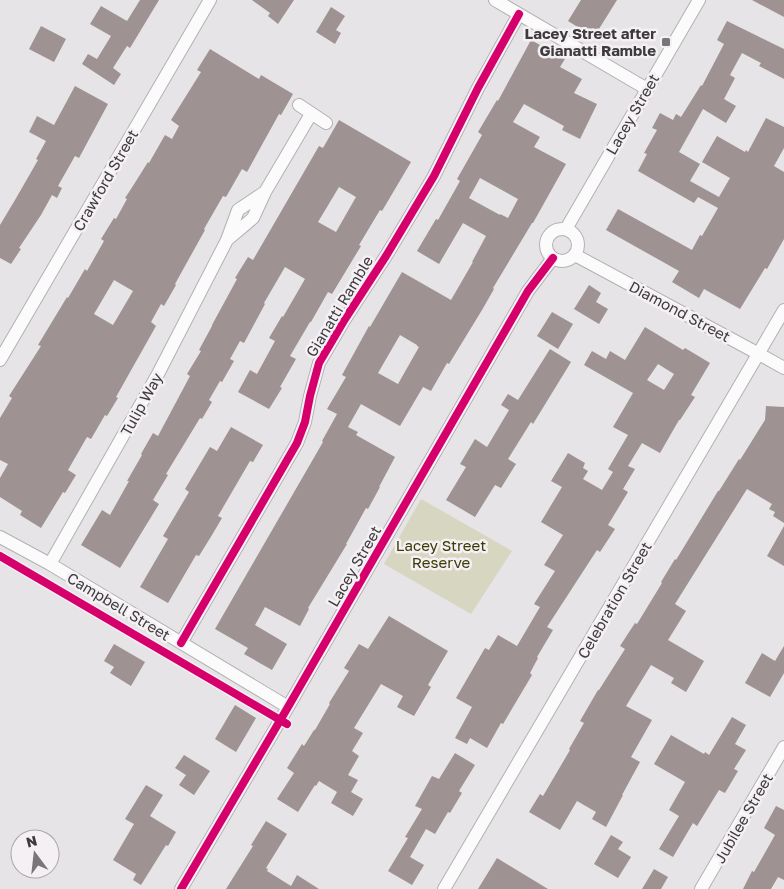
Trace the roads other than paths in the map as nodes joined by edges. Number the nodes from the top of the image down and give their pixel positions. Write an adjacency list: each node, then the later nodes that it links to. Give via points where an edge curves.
1 (210, 0): 14 (street, Crawford Street)
2 (495, 0): 4 (street)
3 (699, 0): 5 (street, Lacey Street)
4 (519, 14): 5 (street); 18 (street, Gianatti Ramble, via 434,176 319,363 297,443)
5 (647, 89): 9 (street, Lacey Street)
6 (299, 105): 7 (street)
7 (311, 114): 8 (street); 17 (street, Tulip Way, via 265,192 238,210 158,374)
8 (326, 123)
9 (566, 229): 10 (street, via 575,235 578,243); 11 (street, via 556,230 546,242)
10 (575, 254): 11 (street, via 569,259); 13 (street, Diamond Street)
11 (553, 258): 19 (street, Lacey Street, via 528,291)
12 (784, 310): 13 (street, Celebration Street)
13 (759, 354): 15 (street, Diamond Street); 22 (street, Celebration Street)
14 (0, 360)
15 (784, 368)
16 (0, 537): 17 (street, Campbell Street)
17 (50, 564): 18 (street, Campbell Street)
18 (181, 643): 19 (street, Campbell Street)
19 (288, 707): 21 (street, Lacey Street)
20 (784, 747): 23 (street, Jubilee Street)
21 (182, 889)
22 (444, 889)
23 (702, 889)

